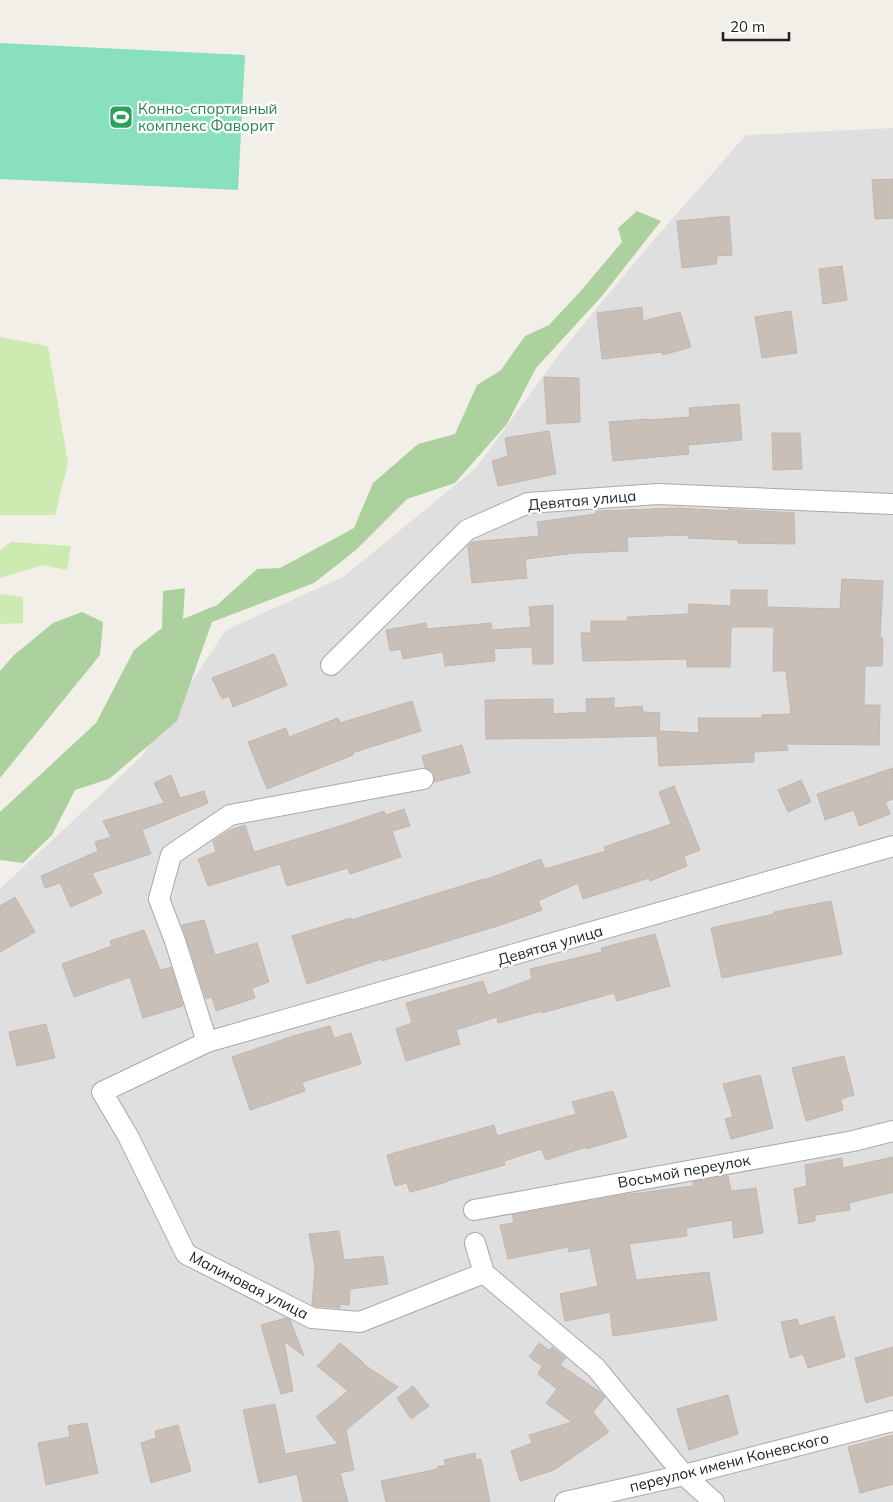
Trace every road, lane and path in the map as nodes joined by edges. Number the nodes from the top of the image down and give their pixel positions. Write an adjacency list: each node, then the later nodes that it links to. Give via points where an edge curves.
1 (893, 504): 2 (street, Девятая улица, via 658,494 528,502 466,530)
2 (331, 665)
3 (423, 779): 5 (street, via 230,815 171,855 159,899)
4 (893, 846): 5 (street, Девятая улица)
5 (207, 1042): 6 (street, Девятая улица)
6 (102, 1092): 10 (street, Малиновая улица, via 128,1136 186,1254 312,1318 360,1322)
7 (893, 1131): 8 (street, Восьмой переулок)
8 (474, 1210)
9 (475, 1243): 10 (street)
10 (484, 1273): 12 (street, via 596,1368)
11 (893, 1421): 12 (street, переулок имени Коневского)
12 (684, 1475): 13 (street, переулок имени Коневского); 14 (street)
13 (565, 1502)
14 (714, 1502)

